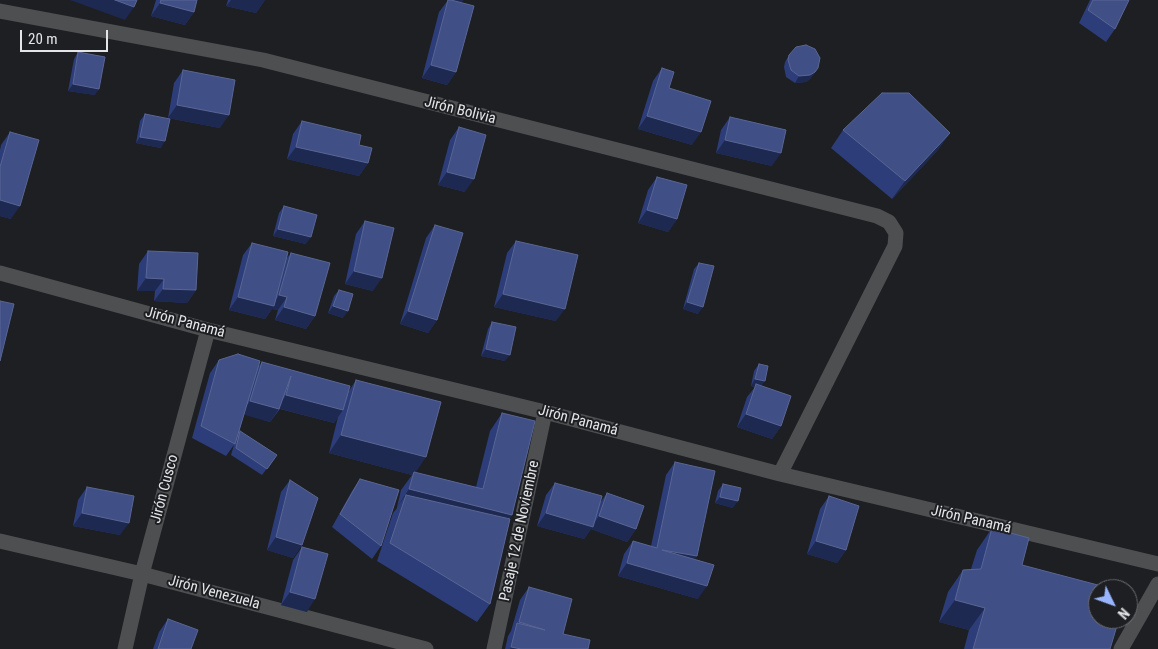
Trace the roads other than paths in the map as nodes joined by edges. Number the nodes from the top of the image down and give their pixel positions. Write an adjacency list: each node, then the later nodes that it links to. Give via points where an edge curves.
1 (0, 11): 5 (street, Jirón Bolivia, via 263,60 877,216 889,222 896,233 895,246)
2 (0, 273): 3 (street, Jirón Panamá)
3 (208, 330): 4 (street, Jirón Panamá); 8 (street, Jirón Cusco)
4 (545, 412): 5 (street, Jirón Panamá); 12 (street, Pasaje 12 de Noviembre)
5 (780, 474): 7 (street, Jirón Panamá)
6 (0, 541): 8 (street, Jirón Venezuela)
7 (1158, 564)
8 (142, 574): 10 (street, Jirón Cusco); 11 (street, Jirón Venezuela)
9 (1158, 584): 13 (street)
10 (125, 649)
11 (426, 649)
12 (494, 649)
13 (1121, 649)

